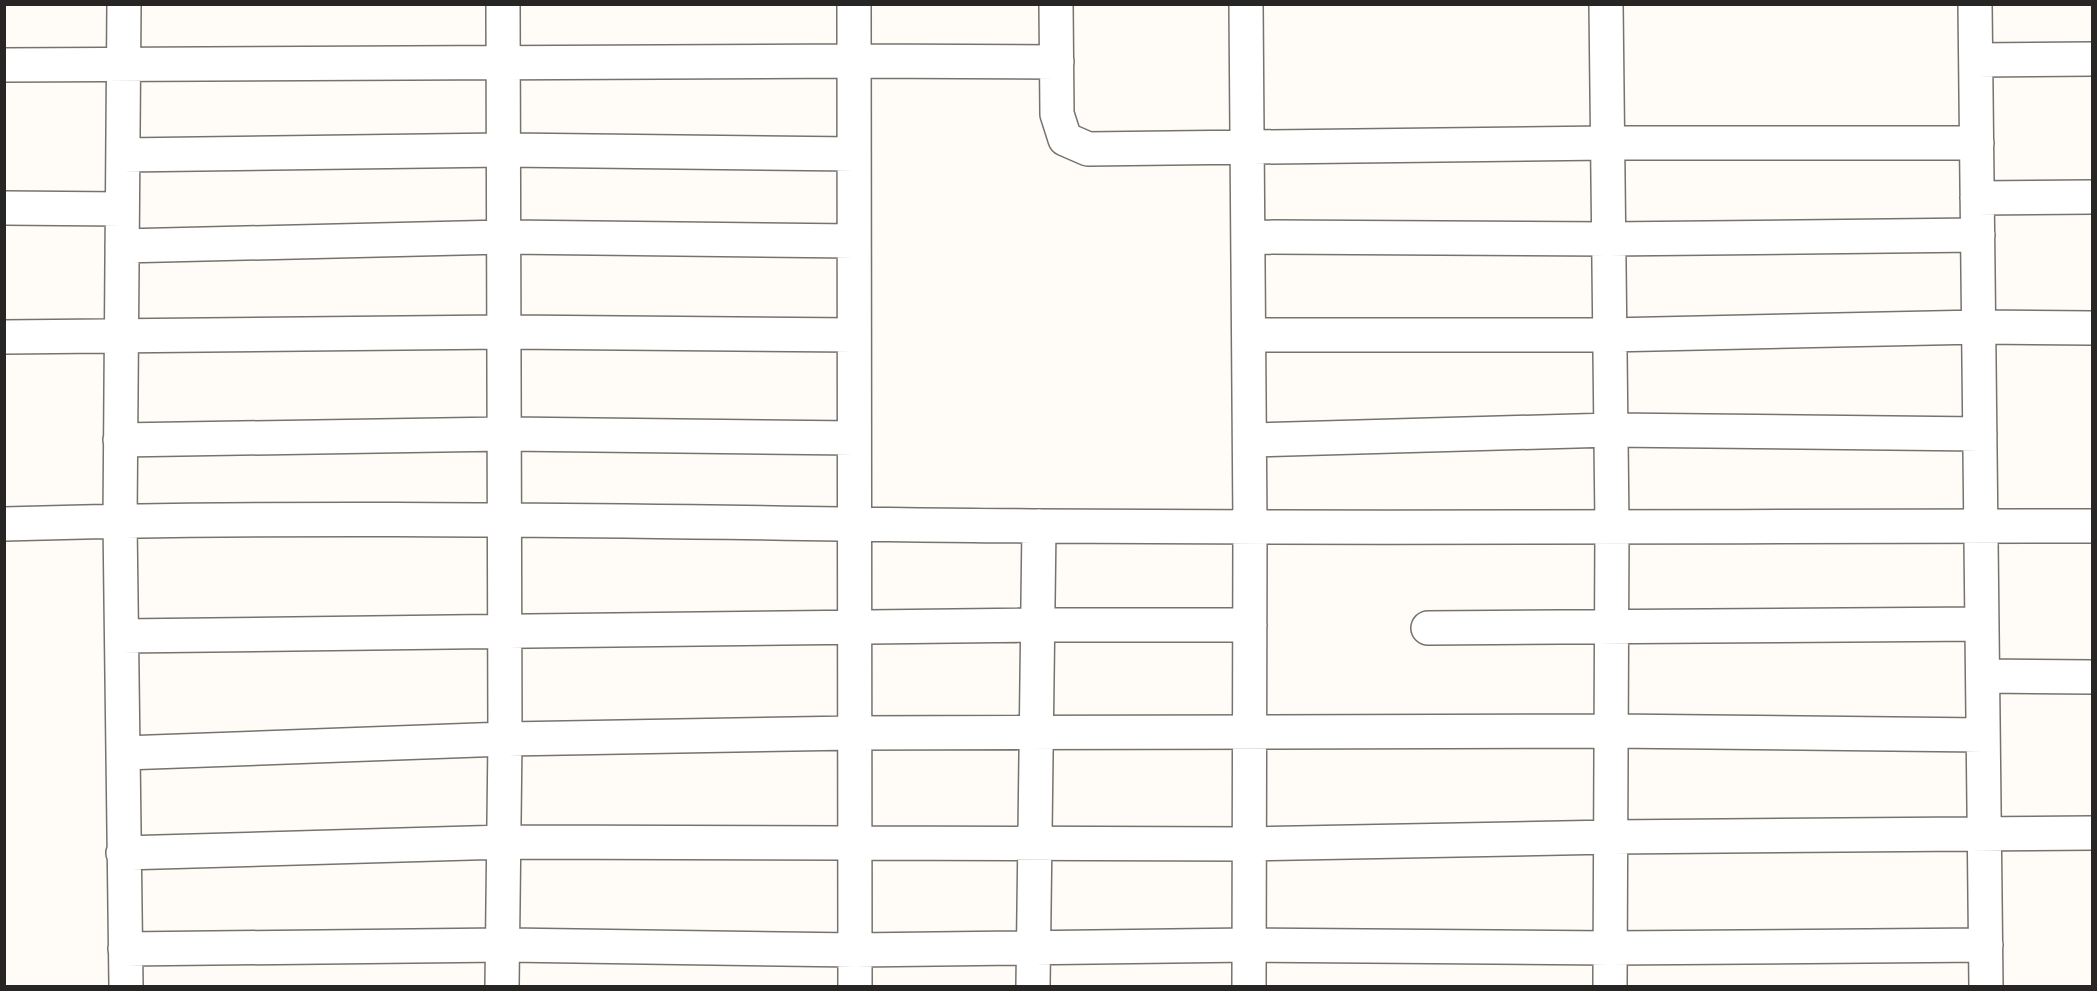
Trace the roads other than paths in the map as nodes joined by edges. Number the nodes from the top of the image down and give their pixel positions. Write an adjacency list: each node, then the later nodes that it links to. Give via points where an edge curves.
1 (124, 4): 12 (street)
2 (503, 4): 13 (street)
3 (854, 4): 10 (street)
4 (1056, 4): 11 (street)
5 (1246, 4): 17 (street)
6 (1606, 4): 15 (street)
7 (1976, 4): 9 (street)
8 (2092, 59): 9 (street)
9 (1976, 60): 16 (street)
10 (854, 61): 11 (street); 13 (street); 19 (street)
11 (1056, 62): 17 (street, via 1057,114 1065,139 1088,149)
12 (123, 63): 13 (street); 14 (street); 20 (street)
13 (503, 63): 18 (street)
14 (4, 65)
15 (1607, 143): 16 (street); 17 (street); 28 (street)
16 (1977, 143): 22 (street)
17 (1248, 146): 27 (street)
18 (503, 150): 19 (street); 20 (street); 26 (street)
19 (854, 154): 29 (street)
20 (123, 155): 24 (street)
21 (2092, 197): 22 (street)
22 (1977, 198): 25 (street)
23 (4, 208): 24 (street)
24 (122, 209): 30 (street)
25 (1978, 235): 28 (street); 31 (street)
26 (503, 237): 29 (street); 30 (street); 33 (street)
27 (1249, 237): 28 (street); 37 (street)
28 (1609, 239): 36 (street)
29 (854, 241): 35 (street)
30 (122, 246): 34 (street)
31 (1979, 327): 32 (street); 36 (street); 41 (street)
32 (2092, 328)
33 (503, 332): 34 (street); 35 (street); 40 (street)
34 (121, 334): 38 (street); 43 (street)
35 (854, 335): 42 (street)
36 (1609, 335): 37 (street); 39 (street)
37 (1249, 336): 44 (street)
38 (4, 337)
39 (1611, 430): 41 (street); 44 (street); 51 (street)
40 (503, 434): 42 (street); 43 (street); 46 (street)
41 (1980, 434): 52 (street)
42 (854, 438): 48 (street)
43 (120, 440): 45 (street)
44 (1250, 440): 50 (street)
45 (120, 520): 46 (street); 47 (street); 61 (street)
46 (503, 520): 48 (street); 60 (street)
47 (4, 524)
48 (854, 524): 49 (street); 57 (street)
49 (1039, 526): 50 (street); 55 (street)
50 (1250, 526): 51 (street); 56 (street)
51 (1612, 526): 52 (street); 59 (street)
52 (1981, 526): 53 (street); 54 (street)
53 (2092, 526)
54 (1982, 624): 59 (street); 62 (street)
55 (1038, 625): 56 (street); 57 (street); 67 (street)
56 (1250, 625): 64 (street)
57 (853, 628): 60 (street); 66 (street)
58 (1428, 628): 59 (street)
59 (1611, 628): 65 (street)
60 (504, 633): 61 (street); 69 (street)
61 (122, 636): 70 (street)
62 (1983, 676): 63 (street); 68 (street)
63 (2092, 677)
64 (1249, 731): 65 (street); 67 (street); 77 (street)
65 (1611, 731): 68 (street); 73 (street)
66 (853, 733): 67 (street); 69 (street); 76 (street)
67 (1036, 734): 74 (street)
68 (1983, 735): 72 (street)
69 (505, 738): 70 (street); 75 (street)
70 (124, 753): 78 (street)
71 (2092, 833): 72 (street)
72 (1984, 834): 73 (street); 81 (street)
73 (1611, 837): 77 (street); 82 (street)
74 (1035, 841): 76 (street); 77 (street); 84 (street)
75 (505, 842): 76 (street); 78 (street); 79 (street)
76 (854, 842): 85 (street)
77 (1250, 844): 80 (street)
78 (123, 853): 83 (street)
79 (503, 945): 83 (street); 85 (street); 87 (street)
80 (1249, 945): 82 (street); 84 (street); 90 (street)
81 (1986, 945): 82 (street); 92 (street)
82 (1610, 948): 91 (street)
83 (125, 949): 86 (street)
84 (1033, 949): 85 (street); 89 (street)
85 (855, 950): 88 (street)
86 (126, 987)
87 (502, 987)
88 (855, 987)
89 (1033, 987)
90 (1249, 987)
91 (1610, 987)
92 (1986, 987)

